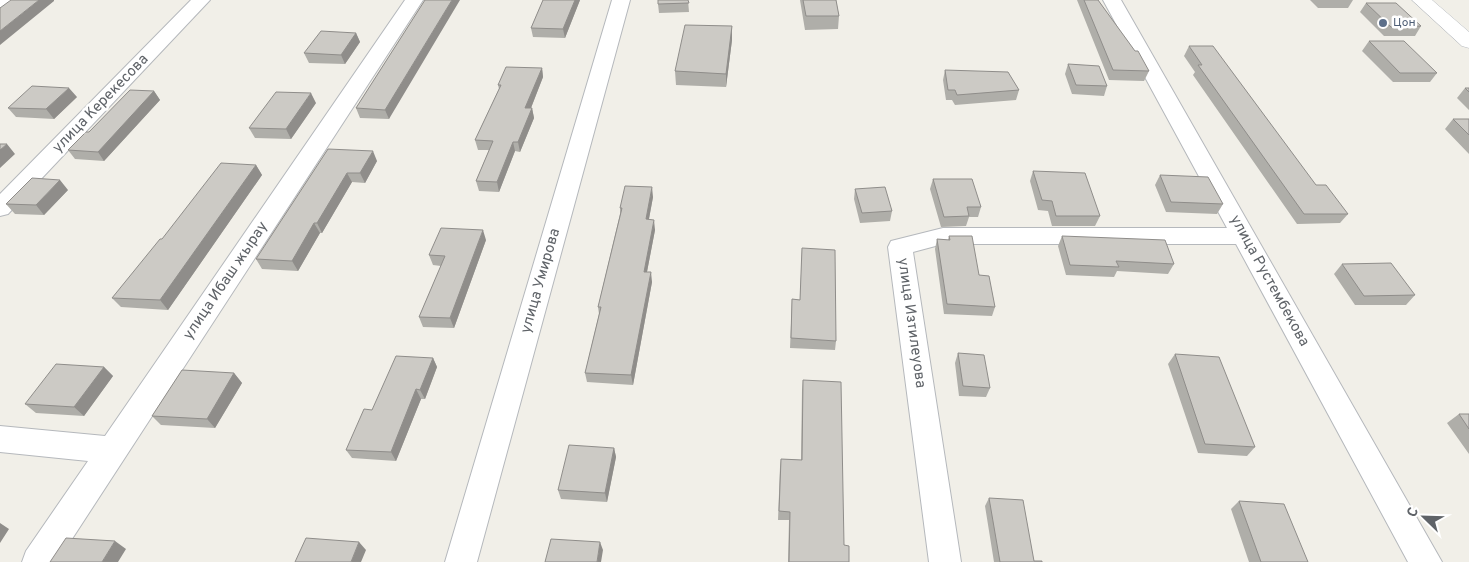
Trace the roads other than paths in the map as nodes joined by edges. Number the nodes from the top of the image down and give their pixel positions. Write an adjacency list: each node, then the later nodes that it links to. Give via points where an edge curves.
1 (4, 0): 7 (street)
2 (201, 0): 9 (street, улица Керекесова)
3 (414, 0): 12 (street, улица Ибаш жырау)
4 (621, 0): 14 (street, улица Умирова)
5 (1112, 0): 10 (street, улица Рустембекова)
6 (1421, 0): 8 (street)
7 (0, 3)
8 (1469, 42)
9 (0, 208)
10 (1244, 236): 15 (street, улица Изтилеуова, via 943,236 900,247); 16 (street, улица Рустембекова)
11 (0, 439): 12 (street)
12 (112, 450): 13 (street, улица Ибаш жырау)
13 (38, 562)
14 (461, 562)
15 (945, 562)
16 (1426, 562)

